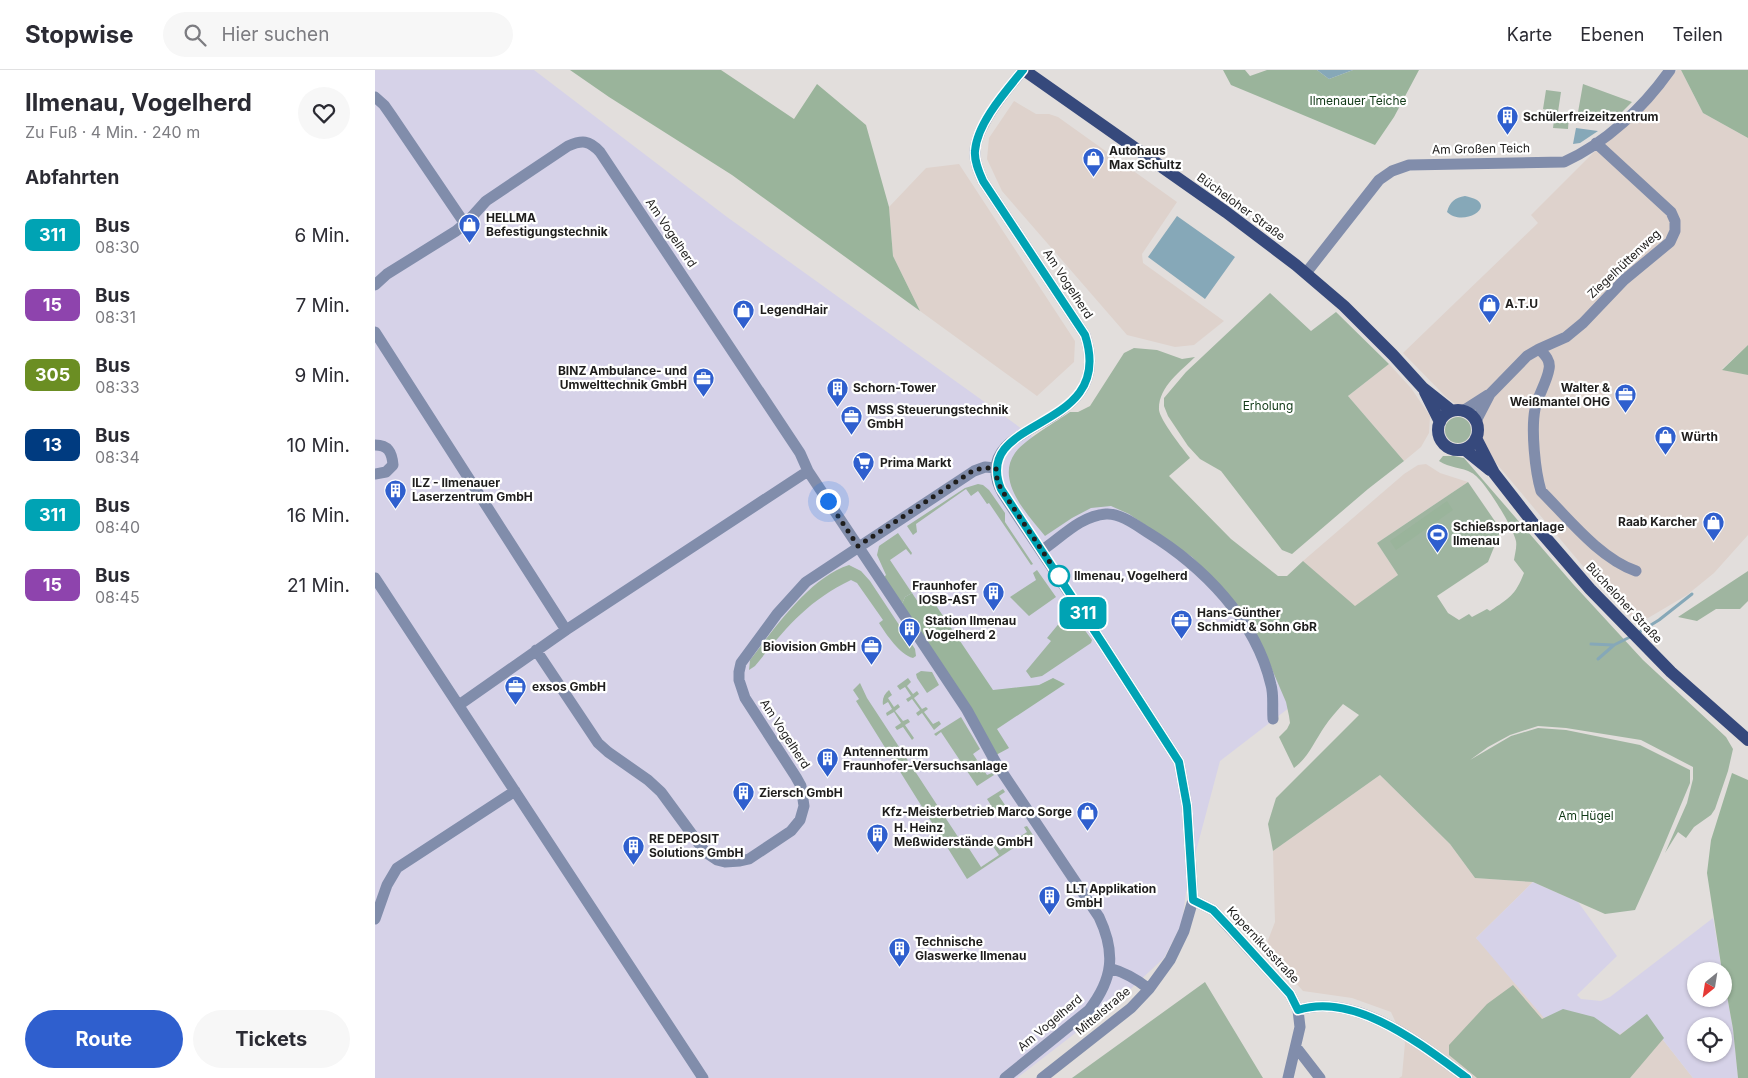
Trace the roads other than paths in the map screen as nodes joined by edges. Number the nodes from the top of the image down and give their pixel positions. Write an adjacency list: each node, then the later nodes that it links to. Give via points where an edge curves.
1 (1023, 70): 6 (main road, Bücheloher Straße, via 1226,212); 18 (street, Am Vogelherd, via 982,127 975,156 987,188 1085,335 1090,360 1087,379 1078,396 1018,437 1001,452)
2 (1670, 70): 4 (street, Am Großen Teich, via 1635,110)
3 (375, 97): 5 (street, via 384,104)
4 (1596, 144): 6 (street, Am Großen Teich, via 1564,162 1409,165 1392,172 1379,180); 9 (street, Ziegelhüttenweg, via 1671,212 1675,231 1670,242 1624,280 1583,323 1566,337)
5 (465, 224): 7 (street, Am Vogelherd, via 387,274); 19 (street, Am Vogelherd, via 486,201 568,146 583,141 590,143 615,173 800,453)
6 (1306, 273): 10 (main road, Bücheloher Straße, via 1356,318)
7 (375, 286)
8 (375, 332): 26 (street)
9 (1539, 348): 11 (street, Ziegelhüttenweg); 24 (street, via 1550,368 1535,410 1541,491 1601,550 1615,561)
10 (1423, 388): 12 (main road, Bücheloher Straße); 14 (main road, Bücheloher Straße)
11 (1490, 394): 12 (street, Ziegelhüttenweg); 13 (street, Ziegelhüttenweg)
12 (1458, 411): 13 (main road, Bücheloher Straße); 14 (main road, via 1445,415)
13 (1476, 421): 15 (main road, Bücheloher Straße)
14 (1440, 422): 17 (main road, Bücheloher Straße, via 1438,432 1442,442 1454,449)
15 (1476, 438): 17 (main road); 20 (main road, Bücheloher Straße)
16 (375, 444): 21 (street, via 388,448 393,465 385,472)
17 (1464, 448): 20 (main road, Bücheloher Straße)
18 (996, 468): 22 (street, Am Vogelherd, via 974,470); 23 (street, via 1001,489)
19 (808, 471): 22 (street, Am Vogelherd); 26 (street)
20 (1494, 473): 30 (main road, Bücheloher Straße, via 1544,536 1617,618)
21 (375, 474)
22 (858, 546): 27 (street, Am Vogelherd, via 805,582 741,663 739,680 745,698 801,786 804,806 800,820 791,831 749,859 725,862 705,852 661,792 597,743); 34 (street, Am Vogelherd, via 1099,917 1107,933)
23 (1041, 551): 29 (street, via 1075,525 1091,517 1108,514 1121,517 1162,541 1195,566 1229,603 1255,642 1272,686); 32 (street, via 1179,762 1187,806)
24 (1636, 570)
25 (375, 578): 28 (street)
26 (566, 630): 27 (street)
27 (536, 650): 28 (street)
28 (459, 705): 31 (street)
29 (1273, 719)
30 (1748, 740)
31 (515, 791): 33 (street, via 397,868); 38 (street)
32 (1193, 900): 35 (street, Mittelstraße, via 1173,952); 36 (street, Kopernikusstraße, via 1213,910 1290,994)
33 (375, 919)
34 (1109, 968): 35 (street); 39 (street, Am Vogelherd, via 1105,984 1089,1010)
35 (1149, 989): 40 (street, Mittelstraße, via 1131,1008)
36 (1298, 1010): 37 (street, Kopernikusstraße, via 1300,1028); 43 (street, via 1319,1006 1373,1017 1395,1028)
37 (1296, 1047): 41 (street, Kopernikusstraße); 42 (street)
38 (703, 1078)
39 (1005, 1078)
40 (1042, 1078)
41 (1287, 1078)
42 (1320, 1078)
43 (1467, 1078)

